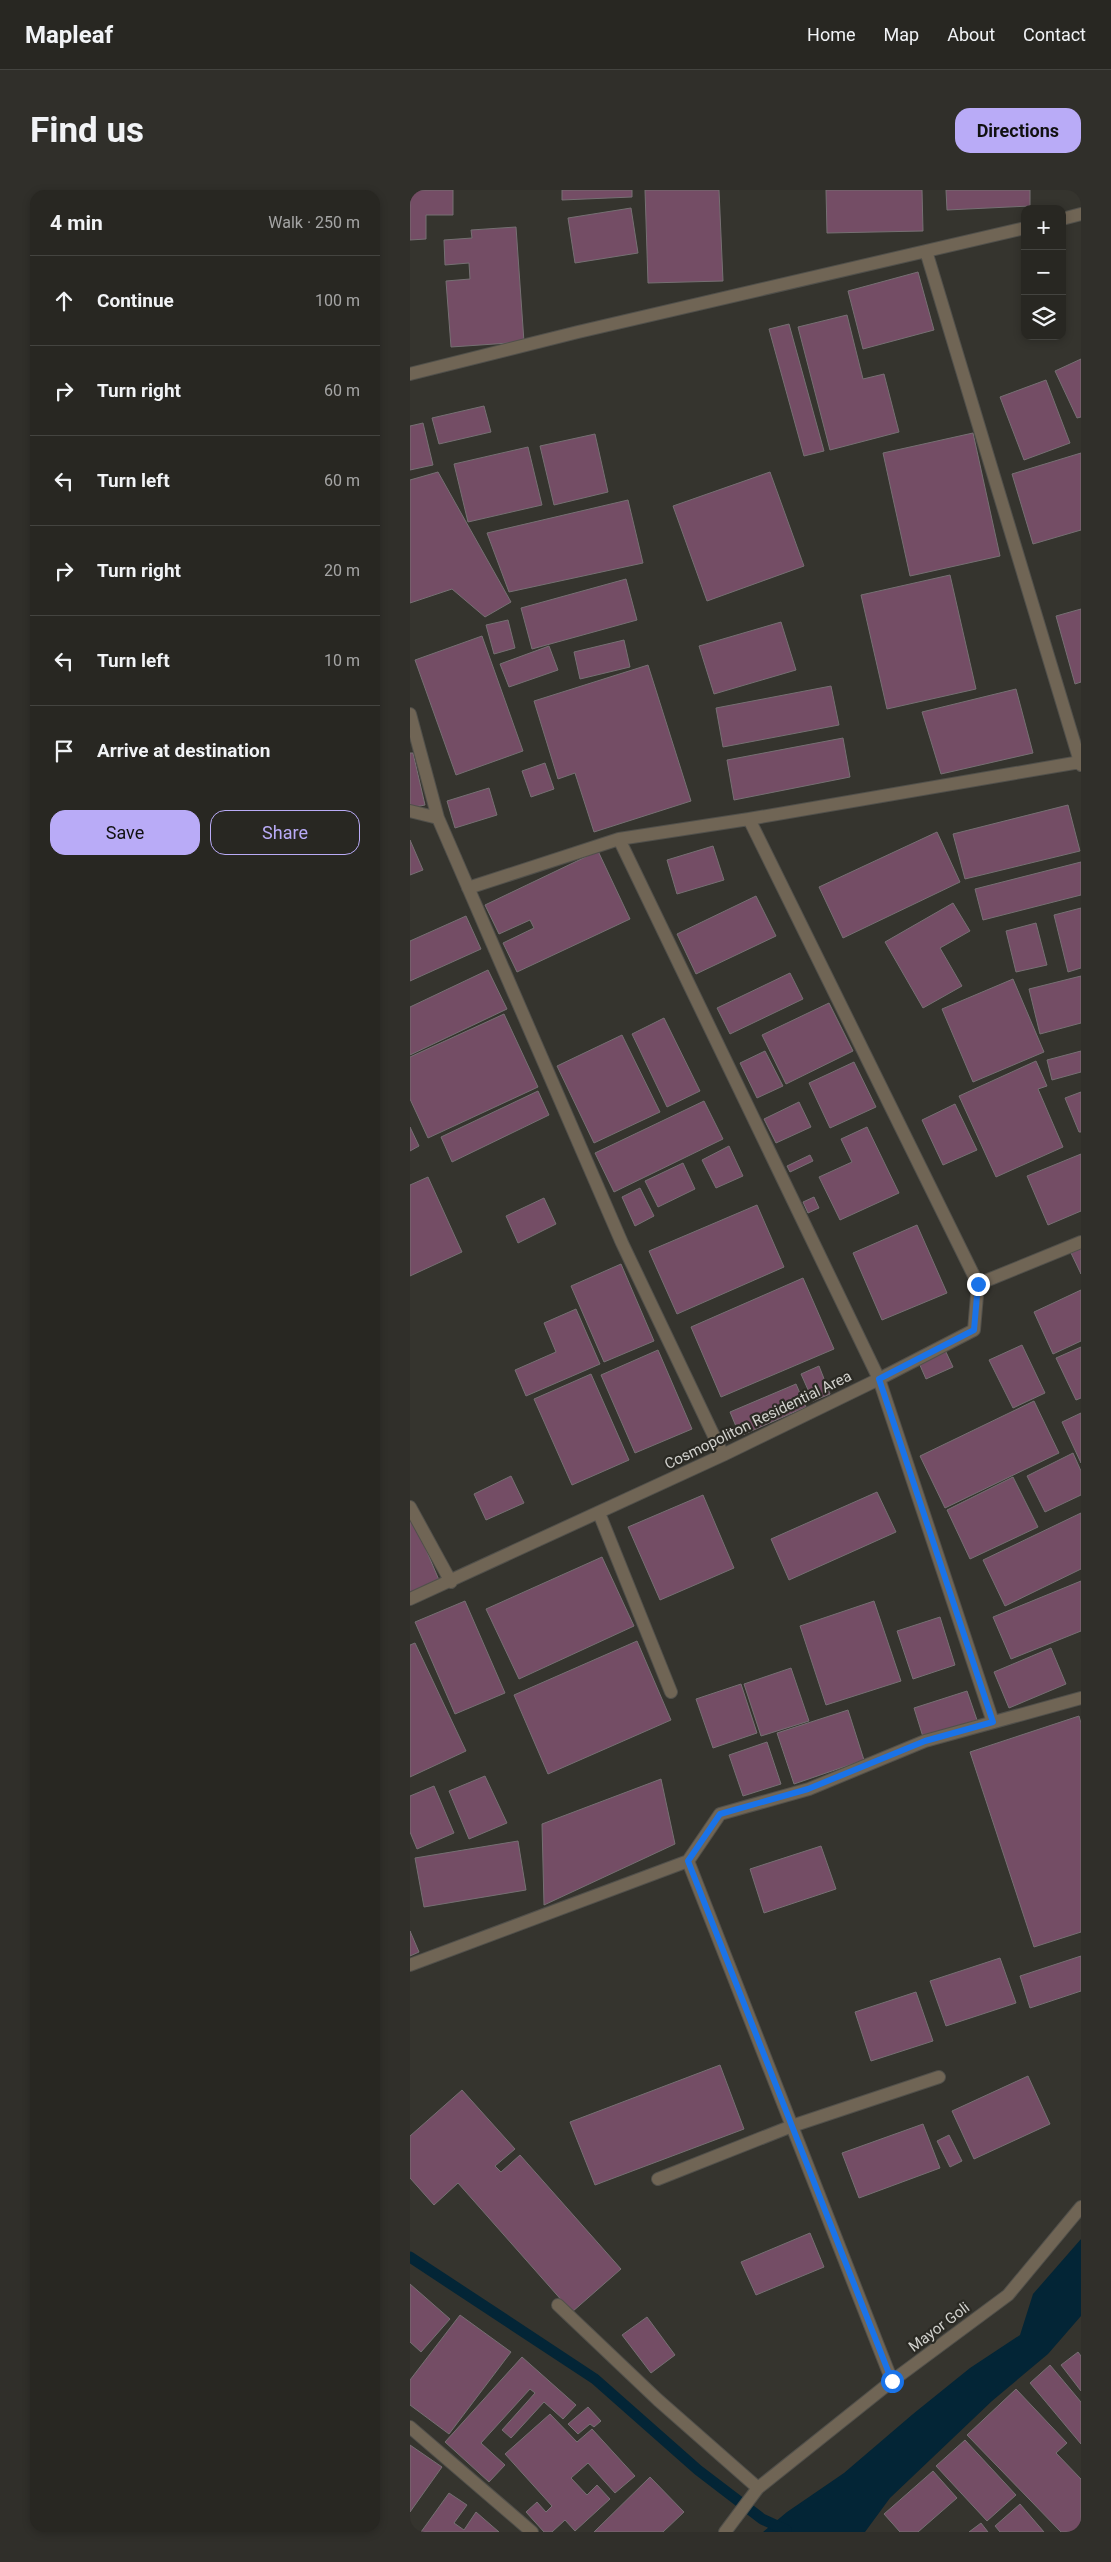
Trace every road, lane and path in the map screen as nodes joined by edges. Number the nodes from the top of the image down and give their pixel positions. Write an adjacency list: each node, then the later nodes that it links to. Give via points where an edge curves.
1 (1081, 214): 2 (street)
2 (1066, 218)
3 (1021, 229): 4 (street)
4 (926, 251): 5 (street); 7 (street)
5 (410, 374)
6 (410, 714): 9 (street)
7 (1080, 763): 10 (street)
8 (410, 811): 9 (street)
9 (438, 818): 12 (street)
10 (749, 818): 11 (street); 14 (street)
11 (619, 839): 12 (street); 15 (street)
12 (468, 888): 16 (street, via 622,1243)
13 (1081, 1242): 14 (street)
14 (978, 1284): 15 (street, Cosmopoliton Residential Area, via 974,1330)
15 (879, 1379): 16 (street, Cosmopoliton Residential Area); 23 (street)
16 (723, 1455): 18 (street, Cosmopoliton Residential Area)
17 (410, 1507): 19 (street)
18 (599, 1513): 19 (street, Cosmopoliton Residential Area); 21 (street)
19 (451, 1582): 20 (street, Cosmopoliton Residential Area)
20 (410, 1599)
21 (671, 1692)
22 (1081, 1698): 23 (street)
23 (993, 1722): 24 (street, via 925,1741 808,1789 720,1814)
24 (688, 1861): 25 (street); 27 (street)
25 (410, 1965)
26 (939, 2078): 27 (street)
27 (792, 2126): 28 (street); 31 (street)
28 (658, 2179)
29 (1081, 2207): 31 (street, Mayor Goli, via 1008,2295)
30 (558, 2305): 33 (street)
31 (892, 2381): 33 (street, Mayor Goli)
32 (410, 2428): 34 (street)
33 (755, 2490): 35 (street, Mayor Goli)
34 (532, 2532)
35 (726, 2532)

